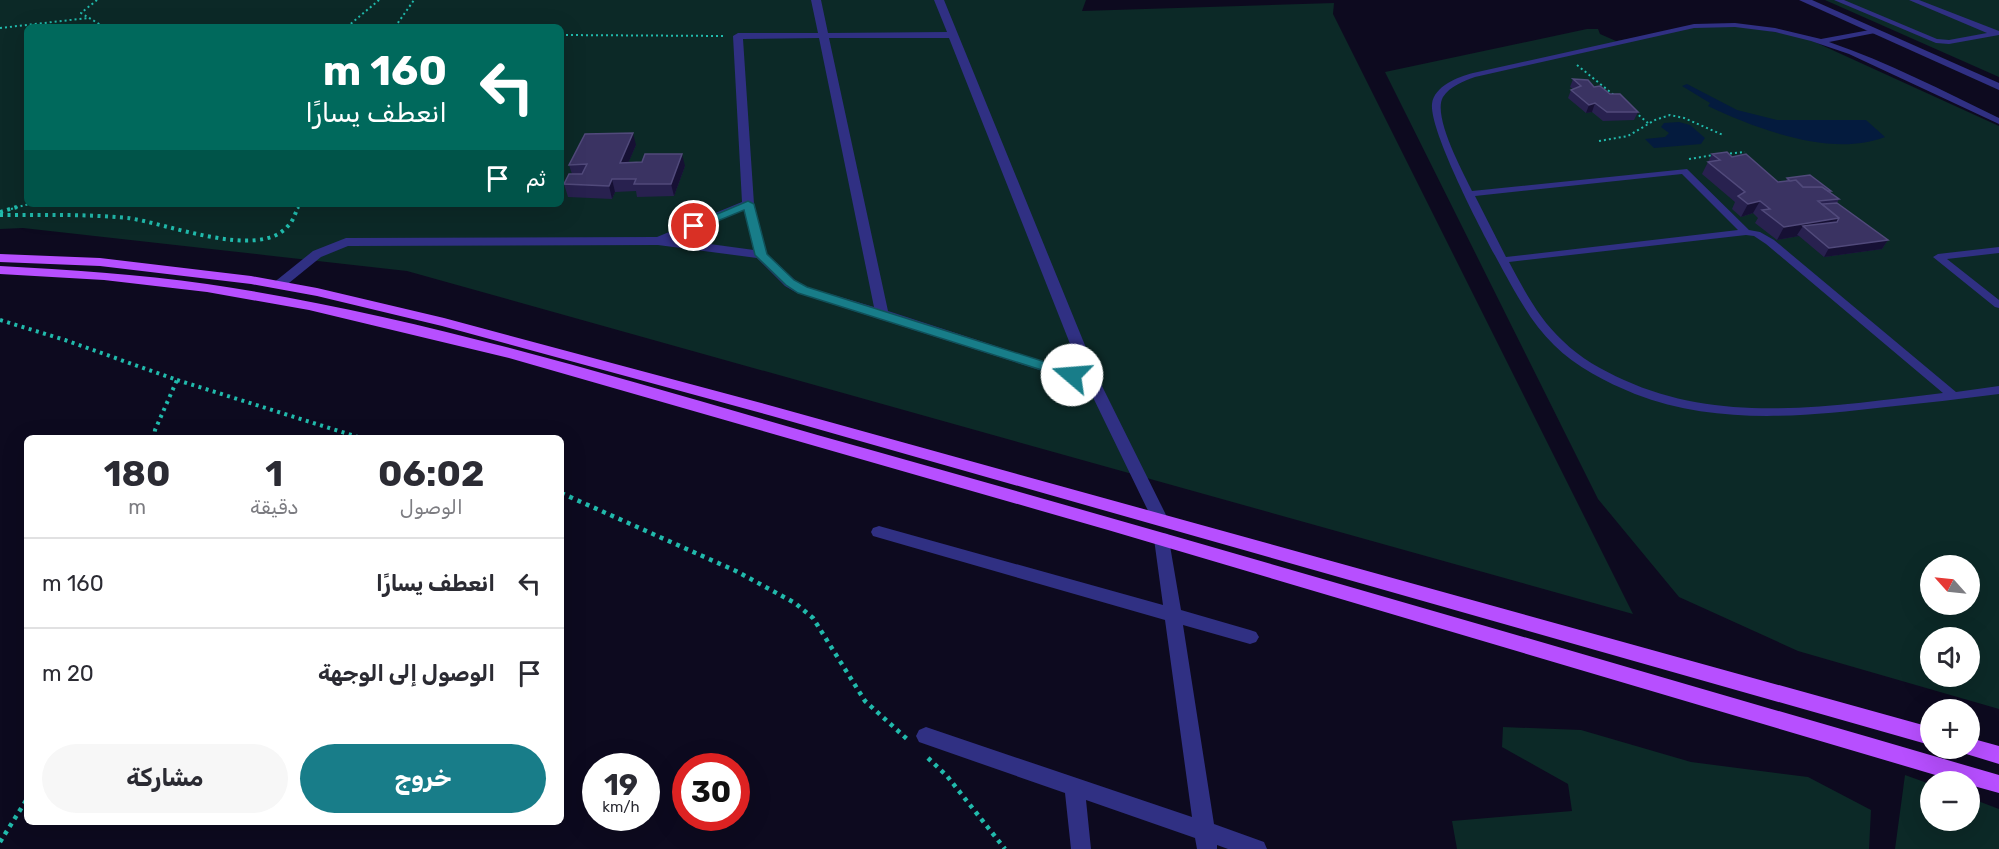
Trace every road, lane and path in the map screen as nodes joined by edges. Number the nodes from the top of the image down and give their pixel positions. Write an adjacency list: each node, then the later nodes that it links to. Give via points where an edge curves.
1 (97, 0): 9 (path, via 81,14)
2 (379, 0): 12 (path)
3 (414, 0): 13 (path)
4 (816, 0): 21 (street)
5 (939, 0): 19 (street)
6 (1804, 0): 16 (street)
7 (1838, 0): 17 (lane, via 1936,41)
8 (1913, 0): 17 (lane)
9 (88, 18): 10 (path); 11 (path)
10 (35, 24)
11 (99, 24)
12 (351, 24)
13 (397, 24)
14 (24, 25): 15 (path)
15 (0, 28)
16 (1872, 31): 22 (lane); 24 (street)
17 (1997, 33)
18 (564, 35): 20 (path)
19 (953, 35): 21 (street); 50 (street)
20 (738, 36): 21 (street); 34 (street)
21 (823, 36): 47 (street)
22 (1824, 41): 23 (lane, via 1767,28 1710,25); 27 (lane)
23 (1563, 53): 25 (path); 33 (lane, via 1473,75 1441,93 1436,113)
24 (1999, 87)
25 (1623, 102)
26 (1631, 109): 28 (path)
27 (1999, 121)
28 (1648, 123): 29 (path, via 1669,115 1683,117 1710,133); 30 (path, via 1630,136)
29 (1724, 135)
30 (1599, 141)
31 (1745, 152): 32 (path, via 1678,160)
32 (1684, 171): 33 (lane); 38 (lane)
33 (1467, 194): 43 (lane)
34 (748, 204): 39 (street); 41 (street)
35 (24, 206): 37 (path)
36 (298, 207): 37 (path, via 288,227 265,237 228,242 144,220)
37 (0, 213)
38 (1746, 232): 43 (lane); 52 (lane, via 1770,242)
39 (658, 241): 41 (street); 45 (street, via 346,242 317,254)
40 (1999, 250): 46 (lane, via 1938,257)
41 (761, 255): 47 (street, via 802,290)
42 (0, 258): 45 (main road, via 100,262)
43 (1503, 260): 52 (lane, via 1537,319 1565,349 1608,378 1666,400 1729,412 1789,414)
44 (0, 270): 58 (main road, via 166,282 315,306 495,350)
45 (279, 284): 56 (main road, via 475,330)
46 (1999, 304)
47 (882, 314): 50 (street)
48 (0, 320): 49 (path)
49 (177, 380): 53 (path); 54 (path)
50 (1093, 382): 56 (street)
51 (1999, 390): 52 (lane)
52 (1954, 396)
53 (154, 435)
54 (351, 435)
55 (564, 494): 62 (path, via 736,571 795,603 813,618 865,701)
56 (1160, 519): 61 (main road)
57 (879, 532): 59 (street)
58 (1162, 539): 59 (street); 65 (main road)
59 (1173, 615): 60 (street); 68 (street)
60 (1250, 637)
61 (1920, 733)
62 (921, 745): 66 (street); 70 (path)
63 (1980, 750): 64 (main road)
64 (1999, 755)
65 (1999, 784)
66 (1076, 787): 68 (street); 71 (street)
67 (24, 804): 69 (path)
68 (1206, 840): 72 (street)
69 (0, 842)
70 (1005, 849)
71 (1081, 849)
72 (1257, 849)

